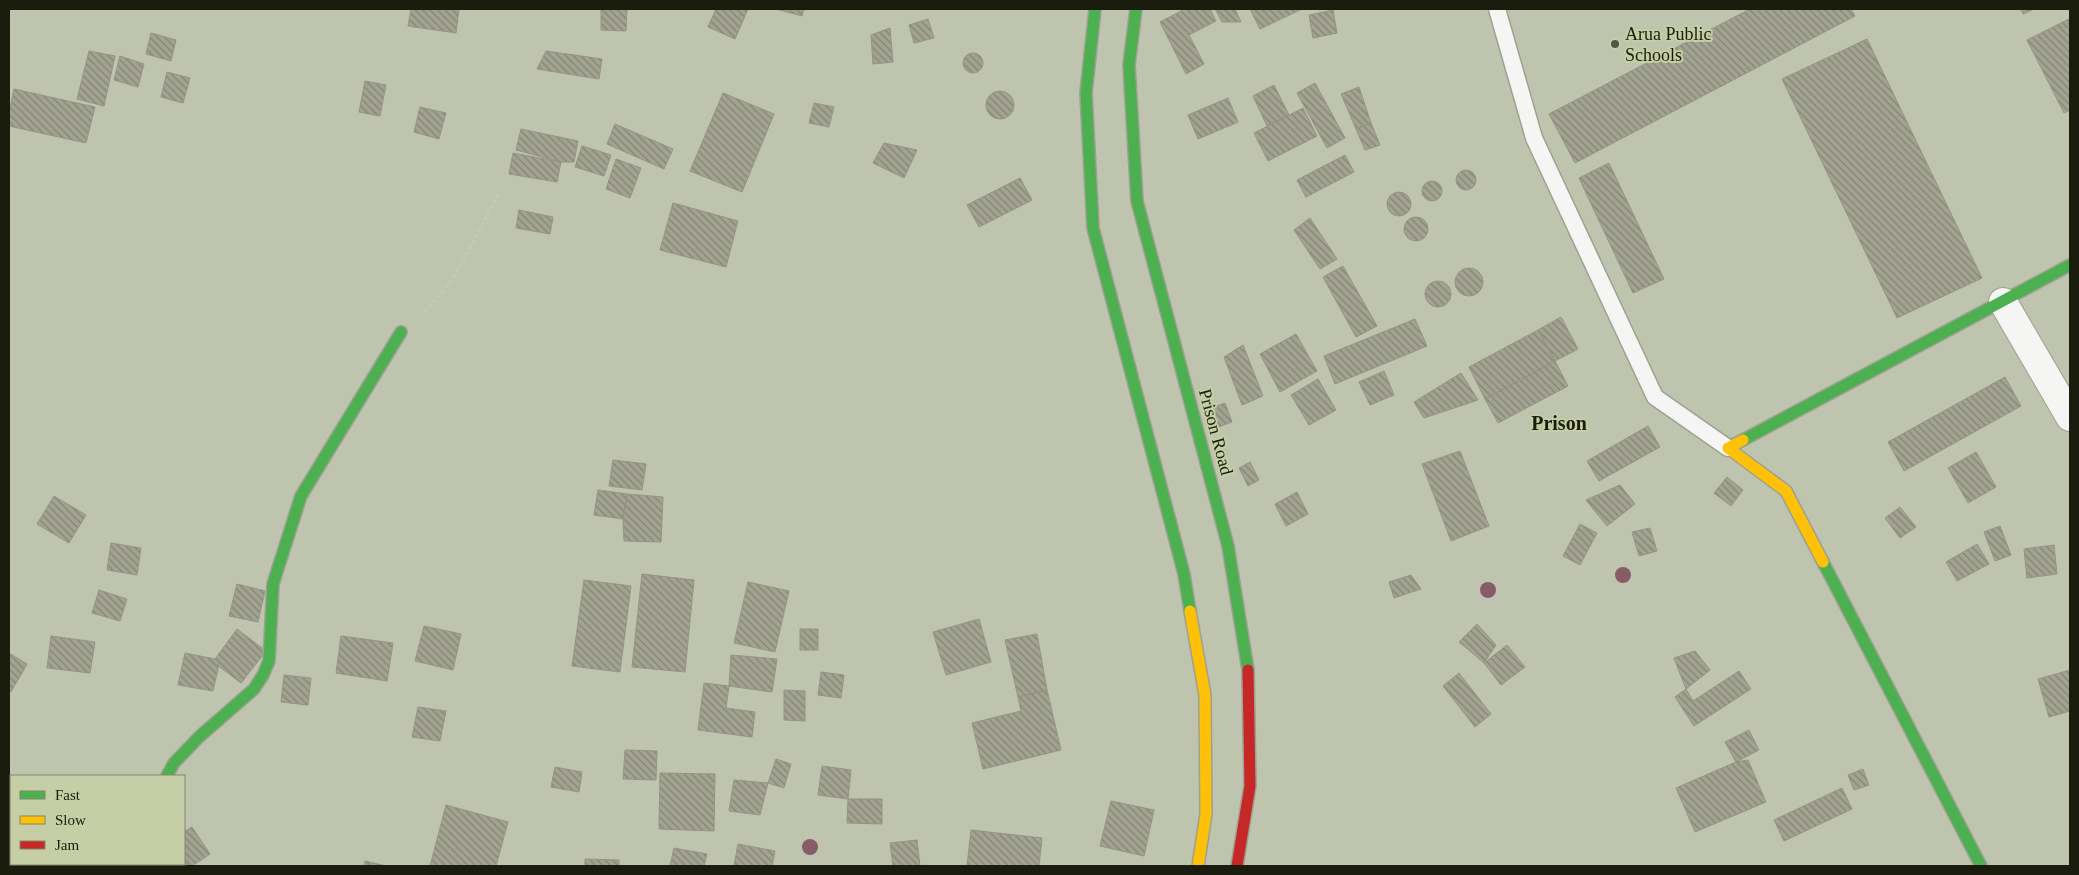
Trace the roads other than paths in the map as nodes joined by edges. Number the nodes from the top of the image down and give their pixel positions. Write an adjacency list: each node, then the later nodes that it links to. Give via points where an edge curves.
1 (1095, 9): 10 (street, via 1086,92 1093,228 1184,574 1205,695 1206,814)
2 (1136, 9): 11 (street, Prison Road, via 1129,65 1137,201 1228,546 1248,668 1250,786)
3 (1497, 9): 8 (lane, via 1534,138 1655,397)
4 (2070, 265): 5 (street)
5 (2003, 302): 7 (street); 8 (street)
6 (401, 332): 9 (street, via 301,496 273,584 269,661 263,675 254,689 198,737)
7 (2070, 417)
8 (1728, 448): 12 (street, via 1786,491)
9 (168, 775)
10 (1198, 866)
11 (1237, 866)
12 (1981, 866)

